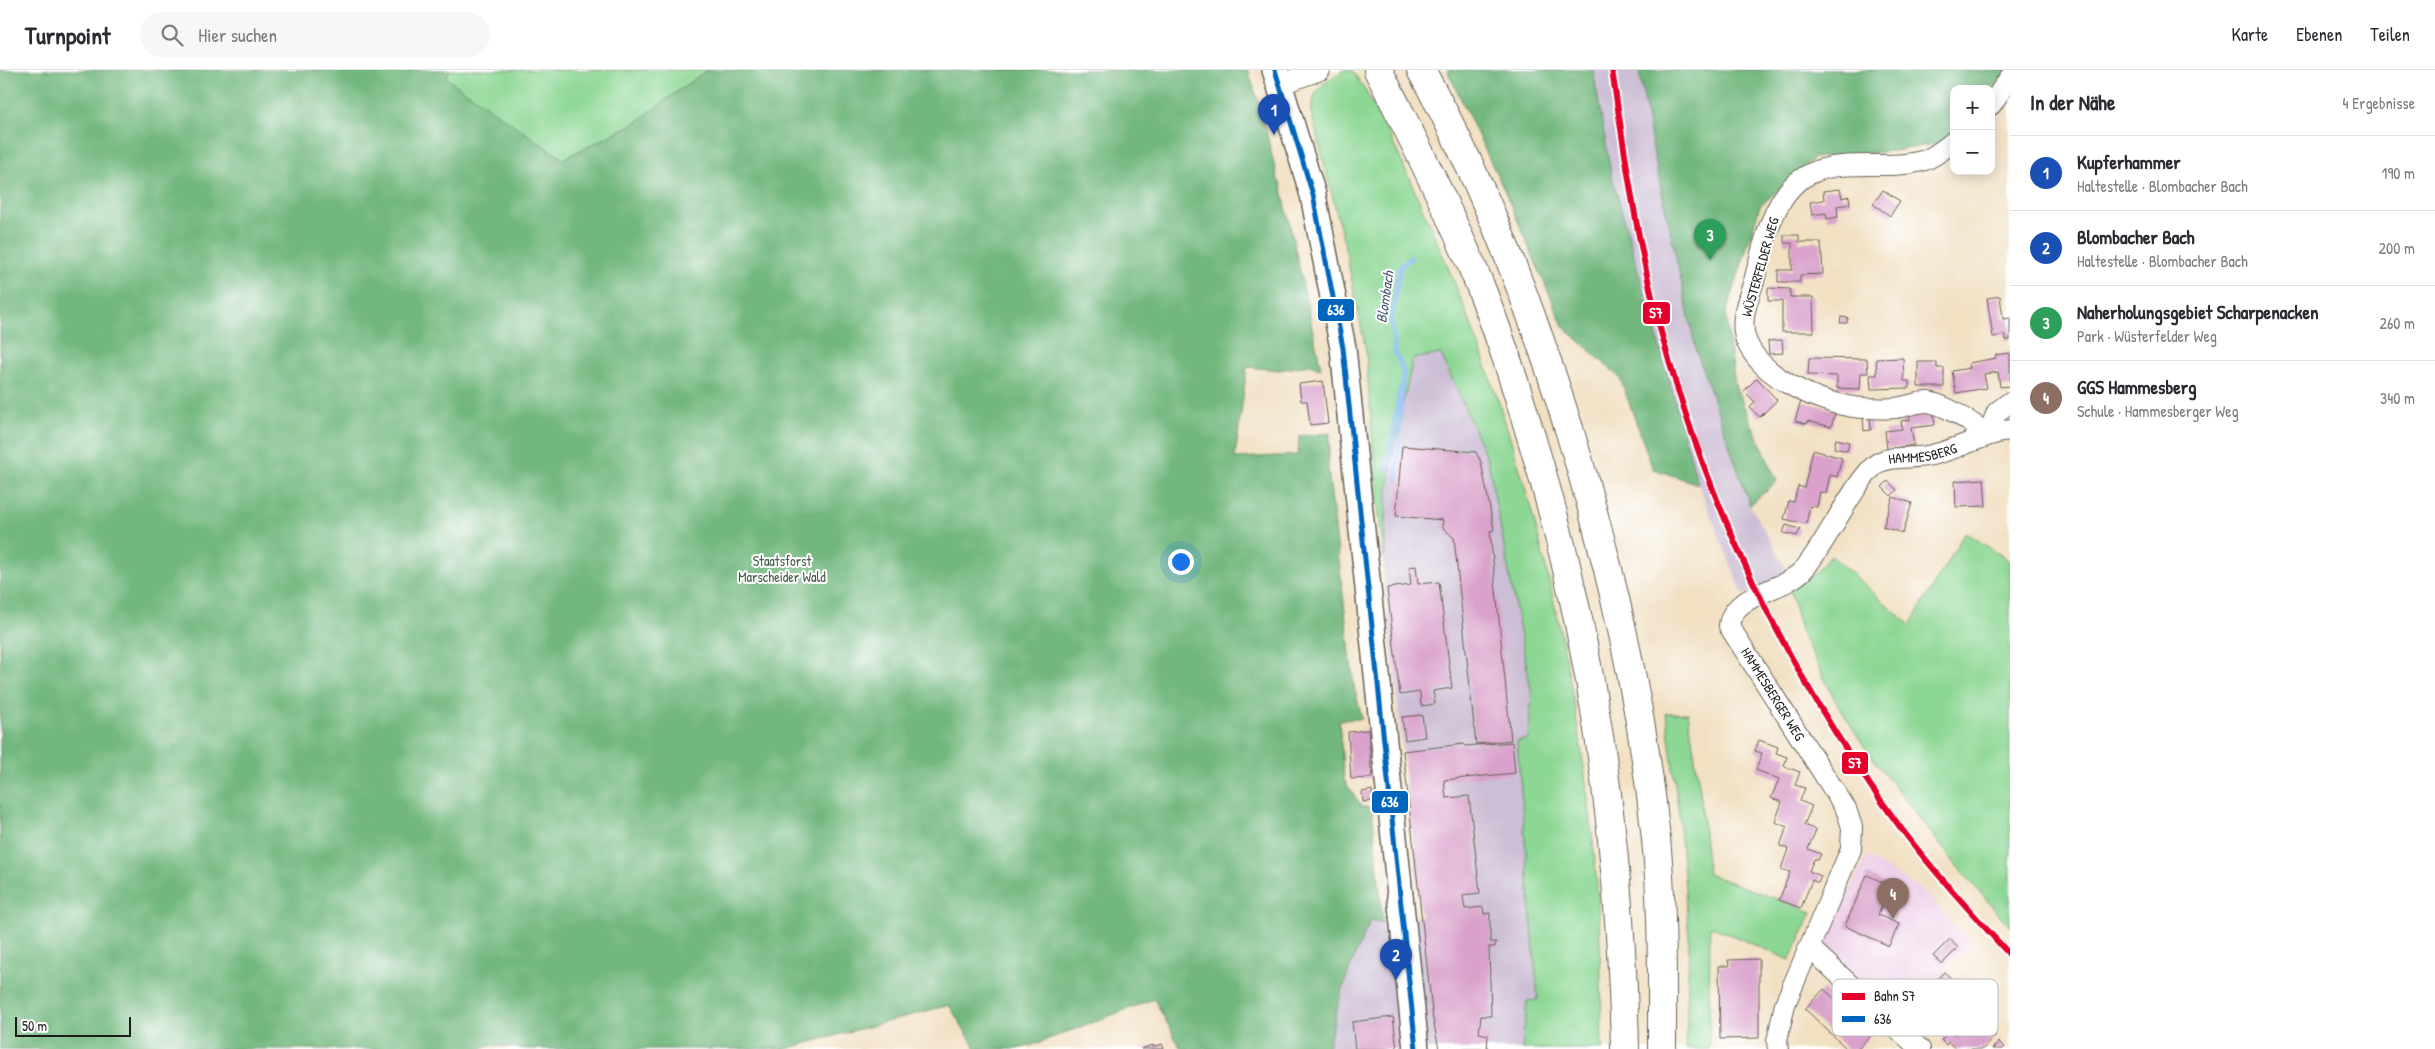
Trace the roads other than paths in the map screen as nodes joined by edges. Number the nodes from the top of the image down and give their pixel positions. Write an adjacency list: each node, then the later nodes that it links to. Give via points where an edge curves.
1 (1320, 70): 4 (street)
2 (1378, 70): 16 (highway, via 1440,193 1479,284 1510,366 1561,539 1582,635 1606,778 1619,904)
3 (1421, 70): 17 (highway, via 1478,188 1539,334 1608,564 1638,701 1656,840 1661,904)
4 (1278, 77): 15 (main road, via 1313,195 1344,348)
5 (2010, 77): 6 (street)
6 (1995, 99)
7 (1950, 144): 10 (street, WÜSTERFELDER WEG, via 1926,159 1908,164 1849,165 1818,170 1797,182 1770,224 1746,309 1745,335 1755,354 1773,372 1796,389 1830,404 1894,408 1926,402 1946,407)
8 (2010, 402): 10 (street, via 1997,412)
9 (2010, 430): 10 (street, HAMMESBERG)
10 (1988, 434): 11 (street, HAMMESBERG, via 1927,456 1899,458 1878,464)
11 (1862, 481): 12 (street, HAMMESBERGER WEG, via 1809,562 1788,583 1743,602 1730,618 1730,626 1846,809 1852,827 1851,850)
12 (1810, 948): 13 (street); 18 (street, HAMMESBERGER WEG, via 1786,1004)
13 (1844, 979)
14 (1906, 1036): 19 (street)
15 (1416, 1049)
16 (1625, 1049)
17 (1662, 1049)
18 (1778, 1049)
19 (1920, 1049)

